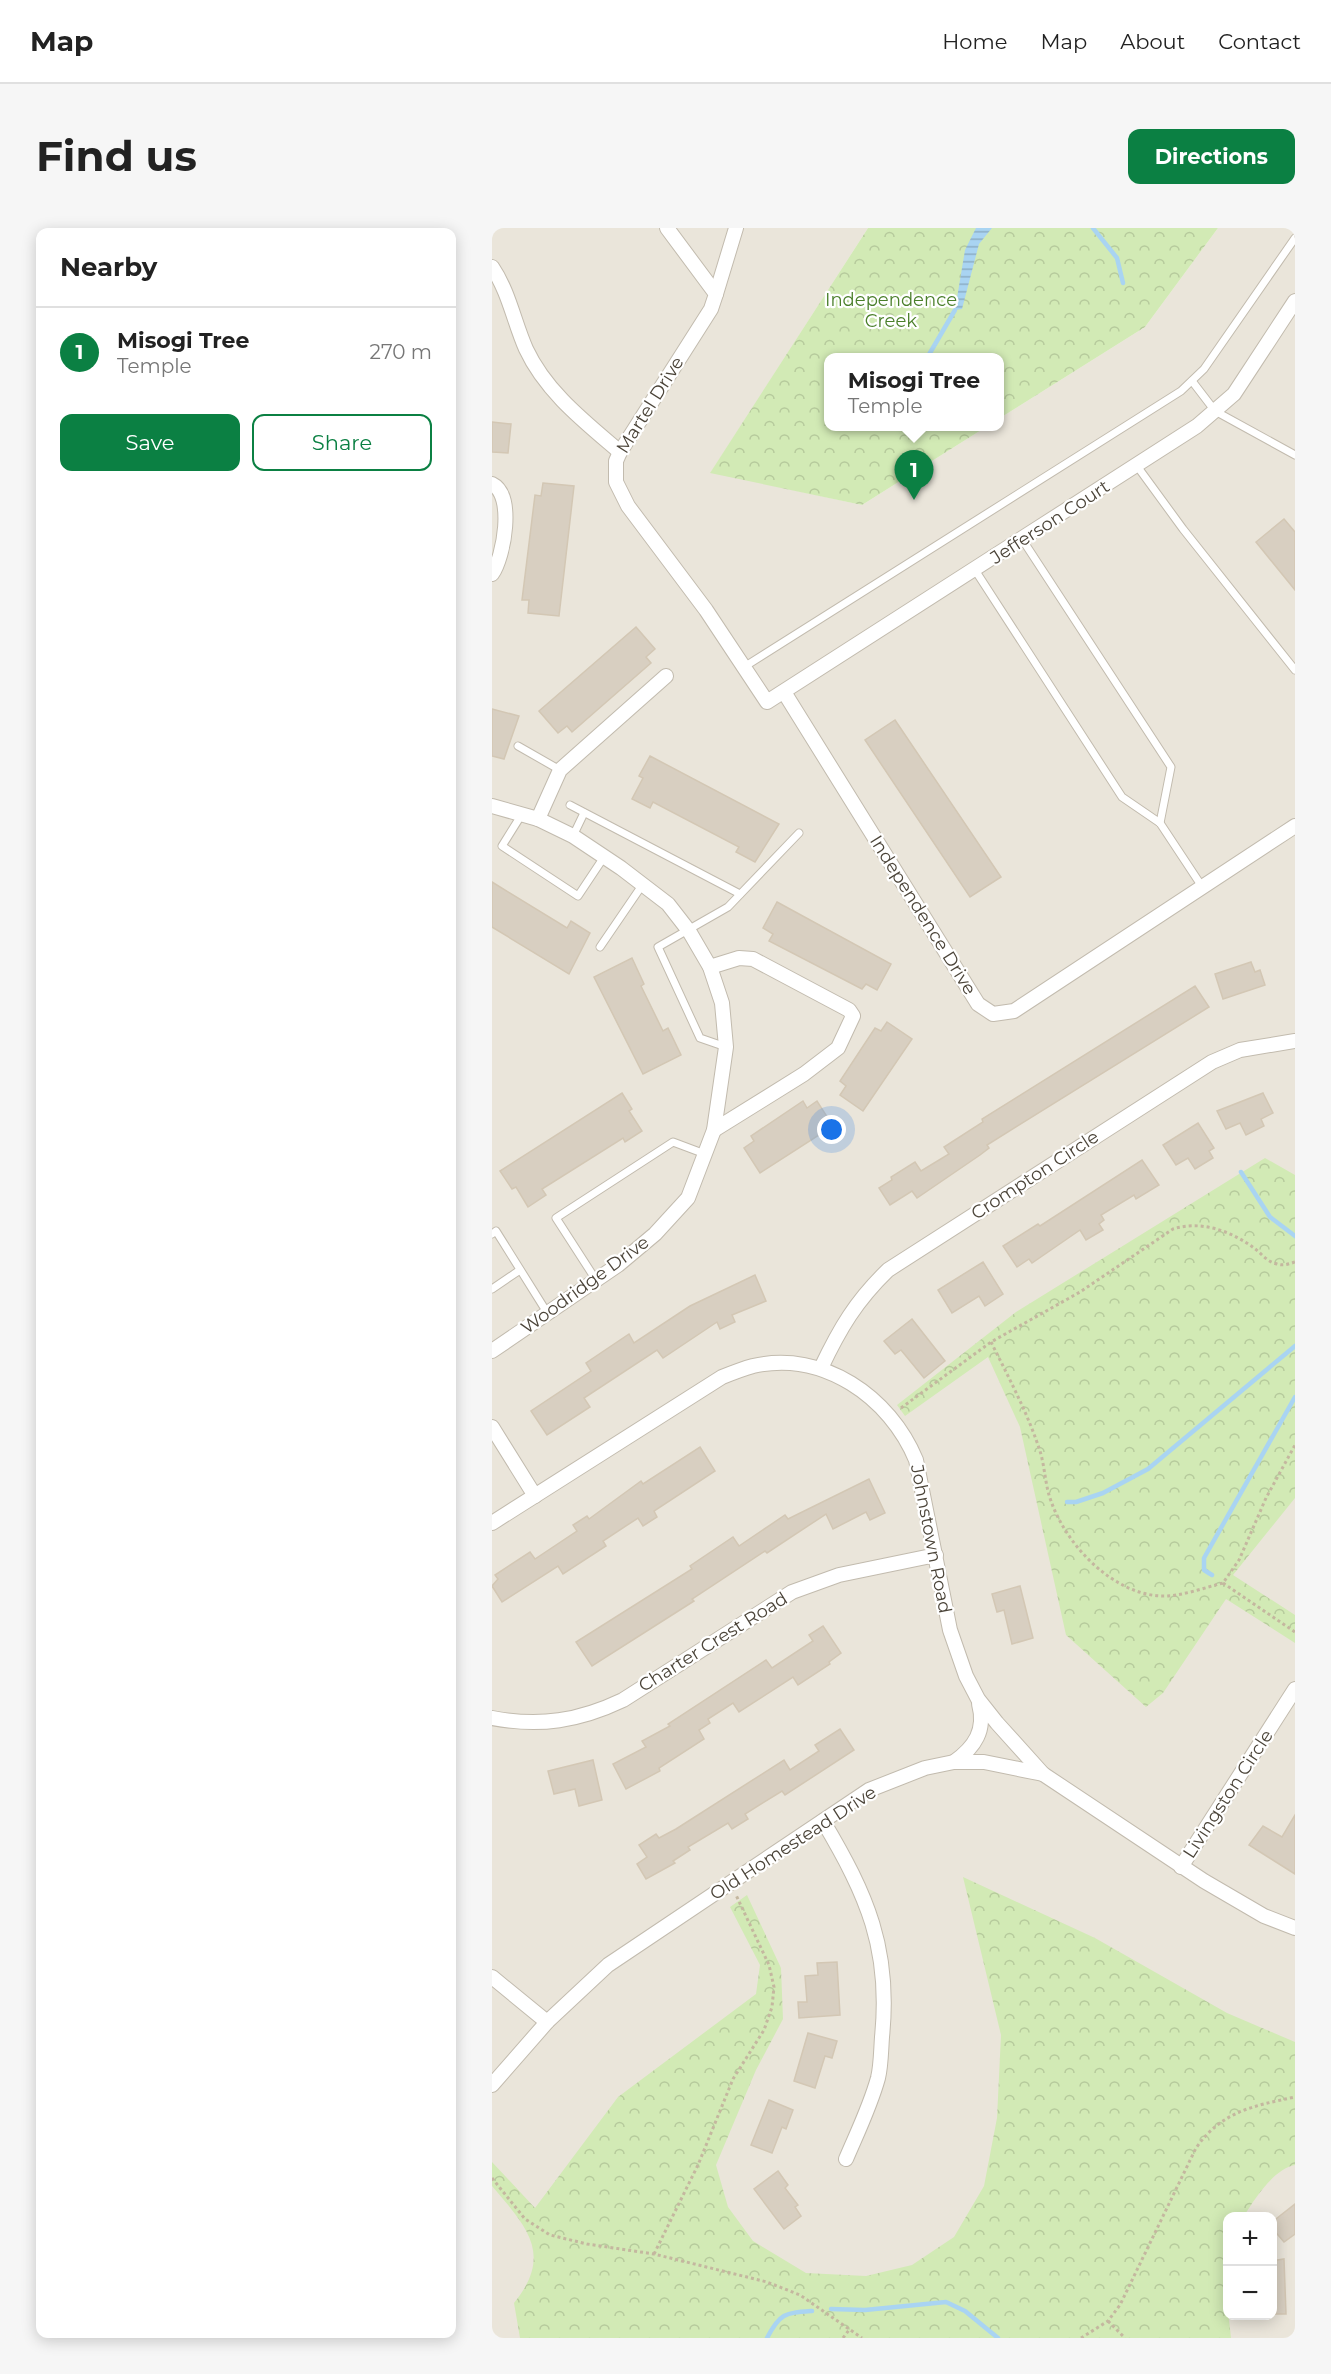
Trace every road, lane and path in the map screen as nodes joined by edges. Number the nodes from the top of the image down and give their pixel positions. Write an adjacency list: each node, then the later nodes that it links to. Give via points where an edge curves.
1 (668, 228): 5 (street)
2 (736, 228): 5 (street, Martel Drive)
3 (1295, 238): 7 (lane)
4 (492, 267): 9 (street, via 501,280 527,350 563,403)
5 (716, 294): 9 (street, Martel Drive, via 711,309)
6 (1295, 301): 8 (street, Jefferson Court, via 1234,394)
7 (1192, 381): 8 (lane); 16 (lane)
8 (1215, 411): 10 (lane); 11 (street, Jefferson Court)
9 (620, 452): 16 (street, Martel Drive, via 615,461 616,482 628,506)
10 (1295, 455)
11 (1137, 466): 13 (street, Jefferson Court); 17 (lane)
12 (492, 484): 15 (street, via 504,495 505,510 500,562)
13 (1022, 539): 14 (street, Jefferson Court); 28 (lane, via 1171,767)
14 (975, 570): 19 (street, Jefferson Court); 28 (lane, via 1122,797)
15 (492, 574)
16 (744, 668): 20 (street, Martel Drive)
17 (1295, 670)
18 (666, 676): 22 (street)
19 (784, 692): 20 (street, Jefferson Court); 34 (street, Independence Drive, via 978,1004 993,1014 1014,1011)
20 (767, 702)
21 (518, 746): 22 (lane)
22 (560, 770): 27 (street)
23 (492, 806): 26 (street, Woodridge Drive)
24 (570, 806): 25 (lane)
25 (585, 813): 31 (lane); 35 (lane)
26 (522, 814): 27 (street, Woodridge Drive); 32 (lane, via 502,846 578,896)
27 (538, 819): 31 (street, Woodridge Drive)
28 (1160, 823): 34 (lane)
29 (1295, 826): 34 (street, Independence Drive)
30 (799, 833): 35 (lane)
31 (573, 836): 32 (street, Woodridge Drive)
32 (604, 857): 33 (street, Woodridge Drive)
33 (642, 884): 36 (street, Woodridge Drive, via 668,904); 37 (lane)
34 (1203, 888)
35 (741, 894): 36 (lane, via 728,907)
36 (688, 931): 38 (street, Woodridge Drive); 40 (lane, via 658,947 700,1038)
37 (600, 947)
38 (710, 967): 40 (street, Woodridge Drive, via 722,1003); 41 (street, via 739,958 753,959 849,1010 853,1016 838,1048)
39 (1295, 1041): 51 (street, Crompton Circle, via 1240,1050 1212,1062 888,1270 844,1320)
40 (726, 1047): 41 (street, Woodridge Drive)
41 (714, 1130): 42 (street, Woodridge Drive)
42 (705, 1154): 46 (street, Woodridge Drive, via 688,1198 654,1234); 46 (lane, via 673,1142 556,1218)
43 (492, 1234): 45 (lane, via 496,1231)
44 (1295, 1262): 49 (path, via 1278,1265 1231,1234 1205,1226 1182,1226 1049,1311)
45 (520, 1270): 47 (lane); 48 (lane)
46 (596, 1281): 48 (street, Woodridge Drive)
47 (492, 1288)
48 (548, 1314): 50 (street, Woodridge Drive)
49 (991, 1342): 52 (path); 58 (path, via 1037,1442 1055,1510 1087,1557 1117,1581 1146,1594 1177,1594)
50 (492, 1351)
51 (821, 1368): 52 (street, Johnstown Road, via 863,1392); 55 (street, Johnstown Road, via 753,1366 722,1377)
52 (890, 1415): 57 (street, Johnstown Road, via 916,1460)
53 (492, 1427): 55 (street)
54 (1295, 1445): 58 (path, via 1239,1560)
55 (535, 1496): 56 (street, Johnstown Road)
56 (492, 1523)
57 (936, 1555): 61 (street, Johnstown Road, via 950,1630); 62 (street, Charter Crest Road, via 838,1575 792,1592 623,1700 593,1714 537,1723)
58 (1223, 1583): 59 (path)
59 (1295, 1632)
60 (1295, 1689): 66 (street, Livingston Circle)
61 (978, 1699): 63 (street, via 983,1720 978,1736 970,1751); 64 (street, Johnstown Road)
62 (492, 1718)
63 (954, 1762): 64 (street, Old Homestead Drive, via 984,1762); 65 (street, Old Homestead Drive, via 925,1768 869,1790)
64 (1043, 1774): 66 (street, Old Homestead Drive)
65 (824, 1821): 67 (street, Old Homestead Drive); 73 (street, via 866,1901 884,1977 878,2076)
66 (1181, 1867): 68 (street, Old Homestead Drive, via 1264,1916)
67 (730, 1884): 70 (street, Old Homestead Drive, via 608,1965); 75 (path, via 769,1965 774,1987 772,2007 764,2030 733,2079 698,2165)
68 (1295, 1928)
69 (492, 1977): 70 (street)
70 (547, 2022): 71 (street, Old Homestead Drive)
71 (492, 2085)
72 (1295, 2097): 76 (path, via 1232,2114 1203,2137 1120,2305)
73 (846, 2159)
74 (492, 2178): 75 (path, via 525,2219 550,2235)
75 (654, 2254): 77 (path, via 733,2272 800,2295)
76 (1108, 2321): 80 (path); 81 (path)
77 (849, 2330): 78 (path); 79 (path)
78 (843, 2338)
79 (862, 2338)
80 (1081, 2338)
81 (1125, 2338)

